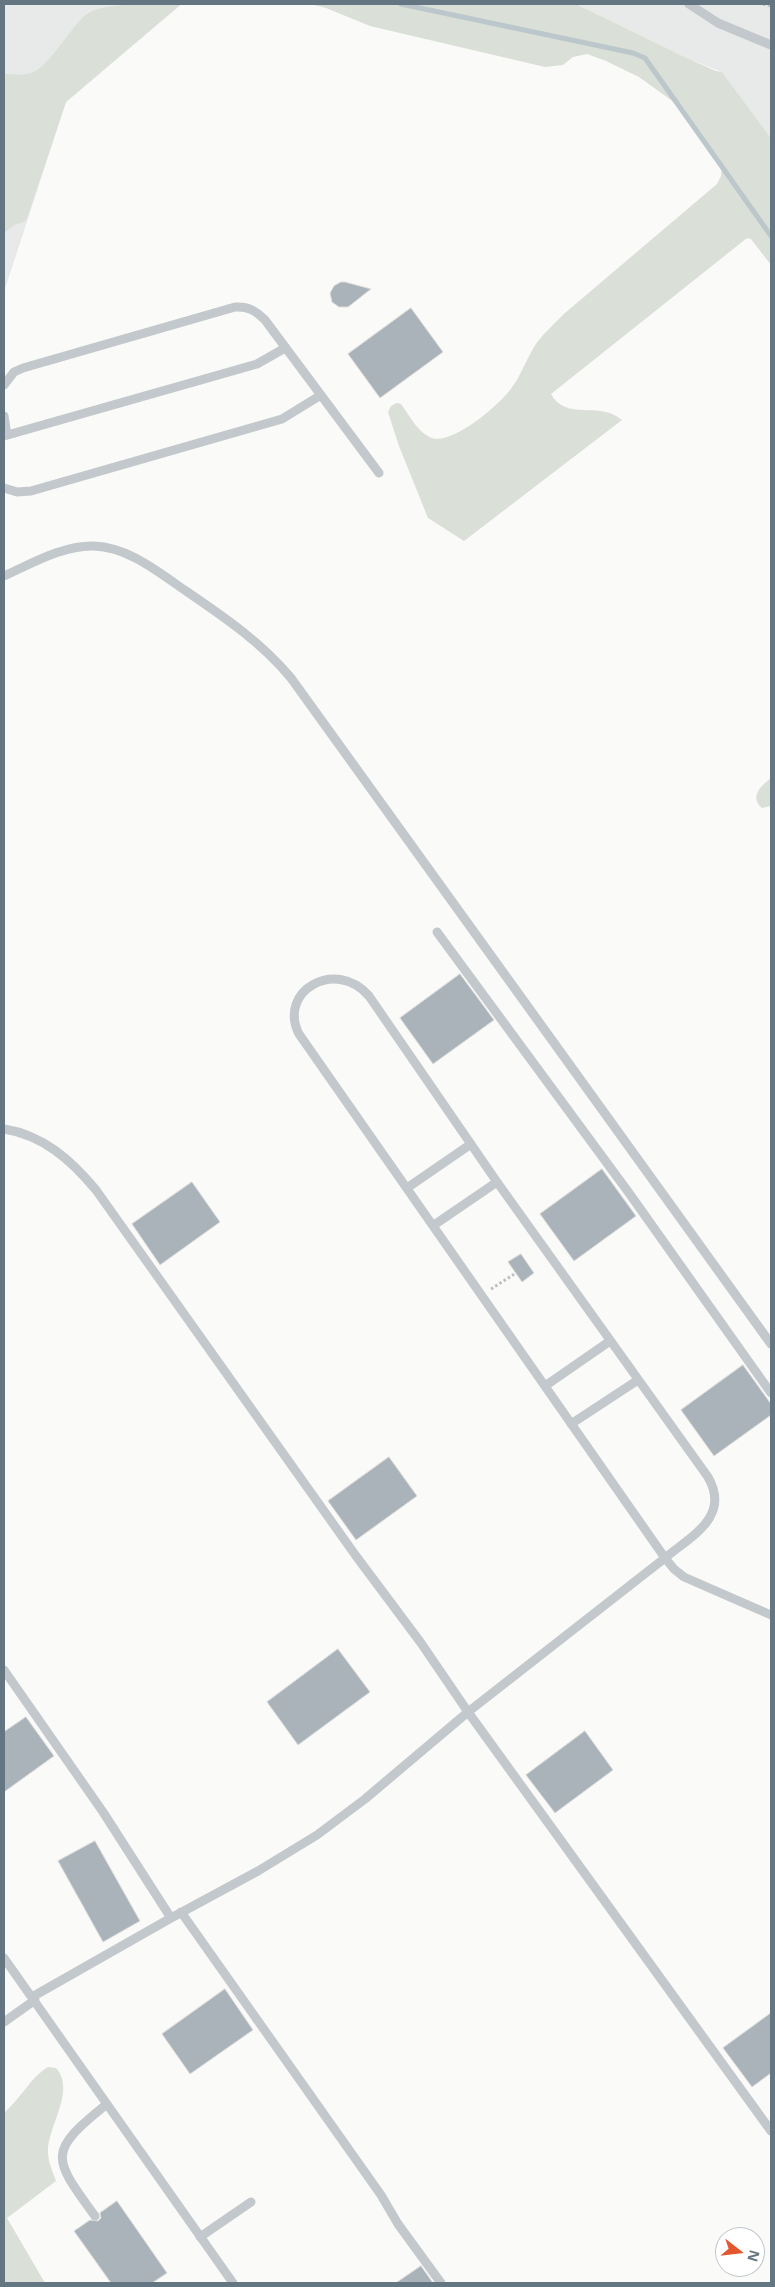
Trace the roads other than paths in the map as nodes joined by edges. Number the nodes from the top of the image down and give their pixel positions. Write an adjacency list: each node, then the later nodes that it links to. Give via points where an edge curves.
1 (689, 4): 2 (lane, via 718,23)
2 (771, 45)
3 (285, 348): 4 (lane, via 261,316 240,307 23,368 14,372); 5 (lane); 7 (lane, via 258,364)
4 (4, 385)
5 (322, 395): 8 (lane); 9 (lane, via 282,419 31,491 17,492)
6 (4, 416): 7 (lane)
7 (5, 436)
8 (379, 473)
9 (4, 488)
10 (4, 576): 18 (lane, via 71,549 93,546 110,549 154,569 231,621 273,658 390,814)
11 (437, 932): 21 (lane, via 629,1193)
12 (4, 1129): 26 (lane, via 34,1138 54,1149 72,1163 96,1190)
13 (471, 1144): 14 (lane); 15 (lane); 15 (lane, via 365,991 339,978 314,983 298,1003 296,1029)
14 (497, 1182): 16 (lane); 17 (lane)
15 (407, 1188): 16 (lane)
16 (434, 1225): 20 (lane)
17 (610, 1341): 19 (lane); 20 (lane)
18 (771, 1344)
19 (638, 1380): 22 (lane); 23 (lane, via 708,1477 714,1495 714,1508 707,1522)
20 (544, 1386): 22 (lane)
21 (771, 1394)
22 (571, 1424): 23 (lane)
23 (665, 1558): 24 (lane, via 684,1577); 26 (lane)
24 (771, 1615)
25 (4, 1670): 28 (lane, via 103,1812)
26 (468, 1712): 27 (lane, via 317,1835); 33 (lane)
27 (181, 1912): 28 (lane); 38 (lane)
28 (171, 1918): 30 (lane)
29 (4, 1958): 30 (lane)
30 (33, 1999): 31 (lane); 32 (lane)
31 (4, 2022)
32 (107, 2104): 35 (lane, via 69,2138 62,2156 66,2175); 36 (lane)
33 (771, 2132)
34 (251, 2202): 36 (lane)
35 (95, 2216)
36 (200, 2237): 37 (lane)
37 (233, 2283)
38 (441, 2283)

